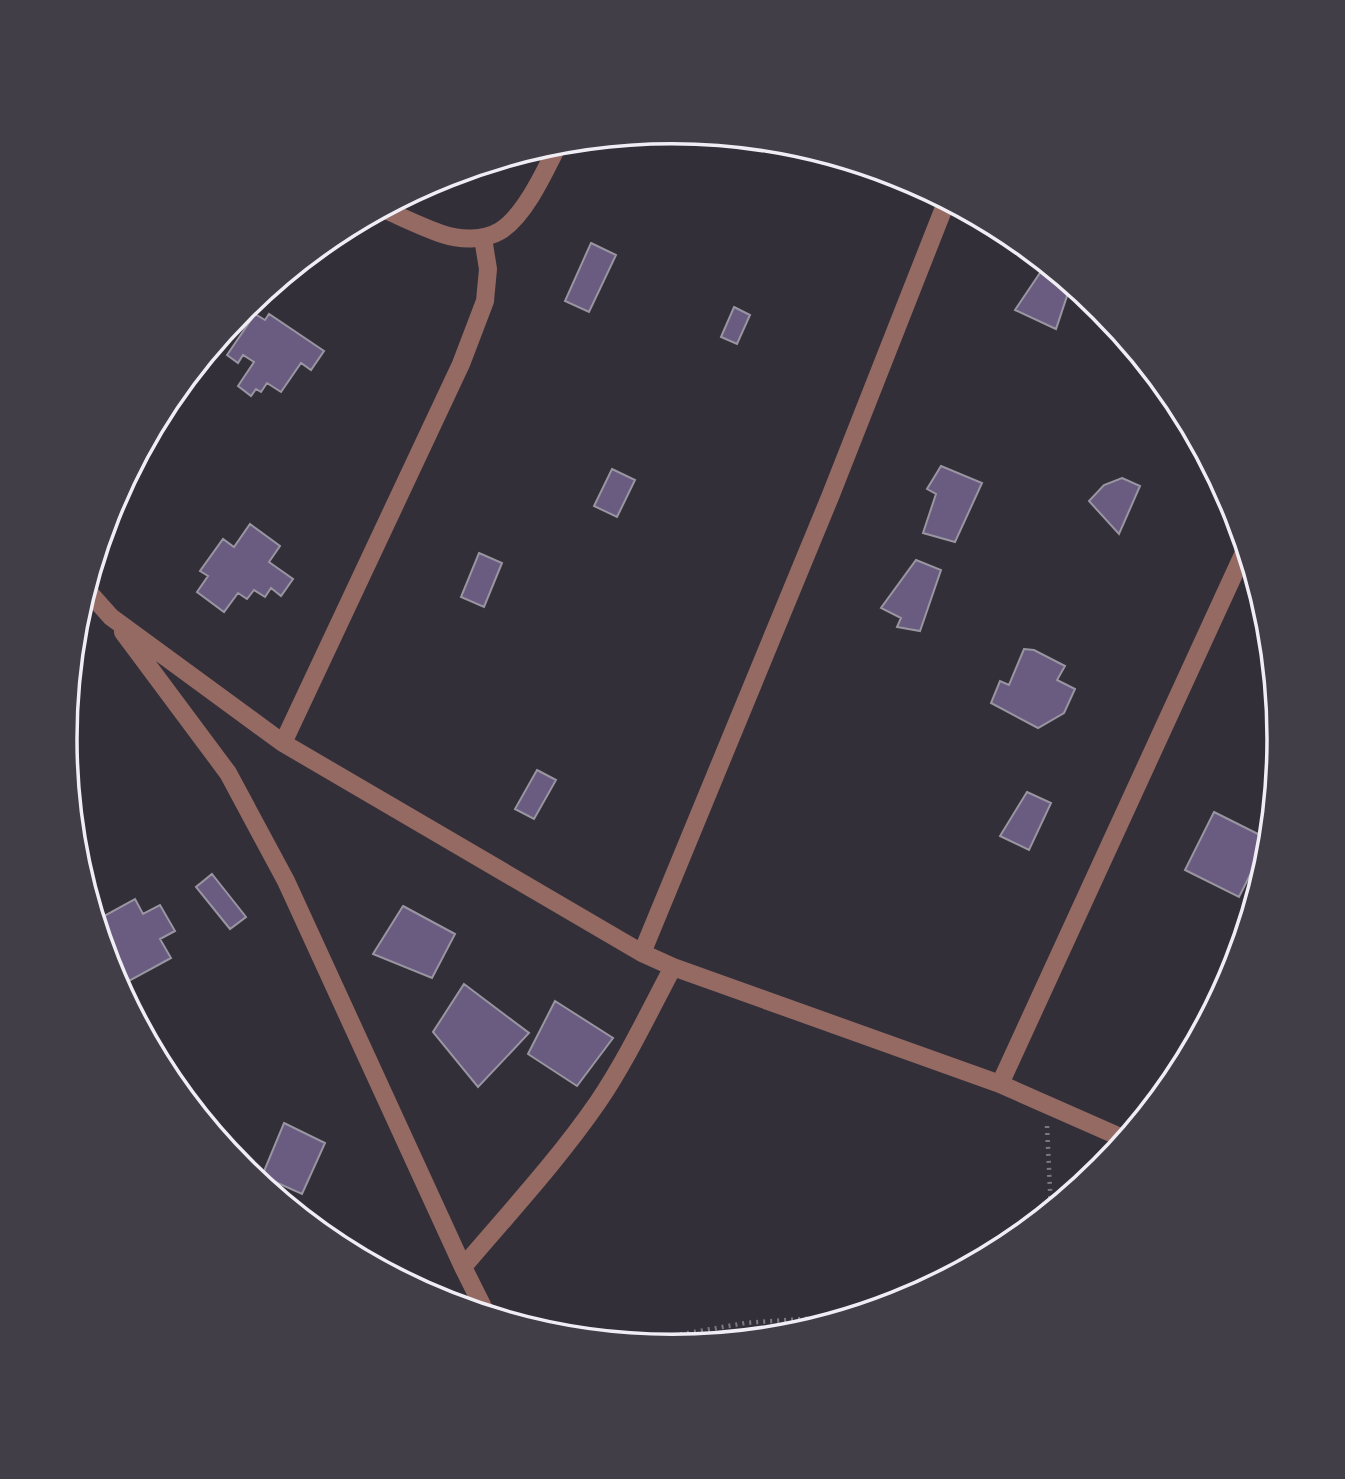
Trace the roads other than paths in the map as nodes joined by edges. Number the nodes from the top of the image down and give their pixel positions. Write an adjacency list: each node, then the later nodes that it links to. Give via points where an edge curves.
1 (552, 156): 4 (street, via 515,218)
2 (943, 209): 9 (street)
3 (394, 213): 4 (street, via 443,234)
4 (483, 238): 8 (street, via 488,269 481,314)
5 (1241, 562): 11 (street)
6 (94, 598): 7 (street)
7 (111, 617): 8 (street); 13 (street, via 228,773 280,869)
8 (283, 743): 9 (street)
9 (642, 953): 10 (street)
10 (673, 967): 11 (street); 13 (street, via 597,1103)
11 (1000, 1084): 12 (street)
12 (1117, 1136)
13 (463, 1267): 14 (street)
14 (481, 1303)

